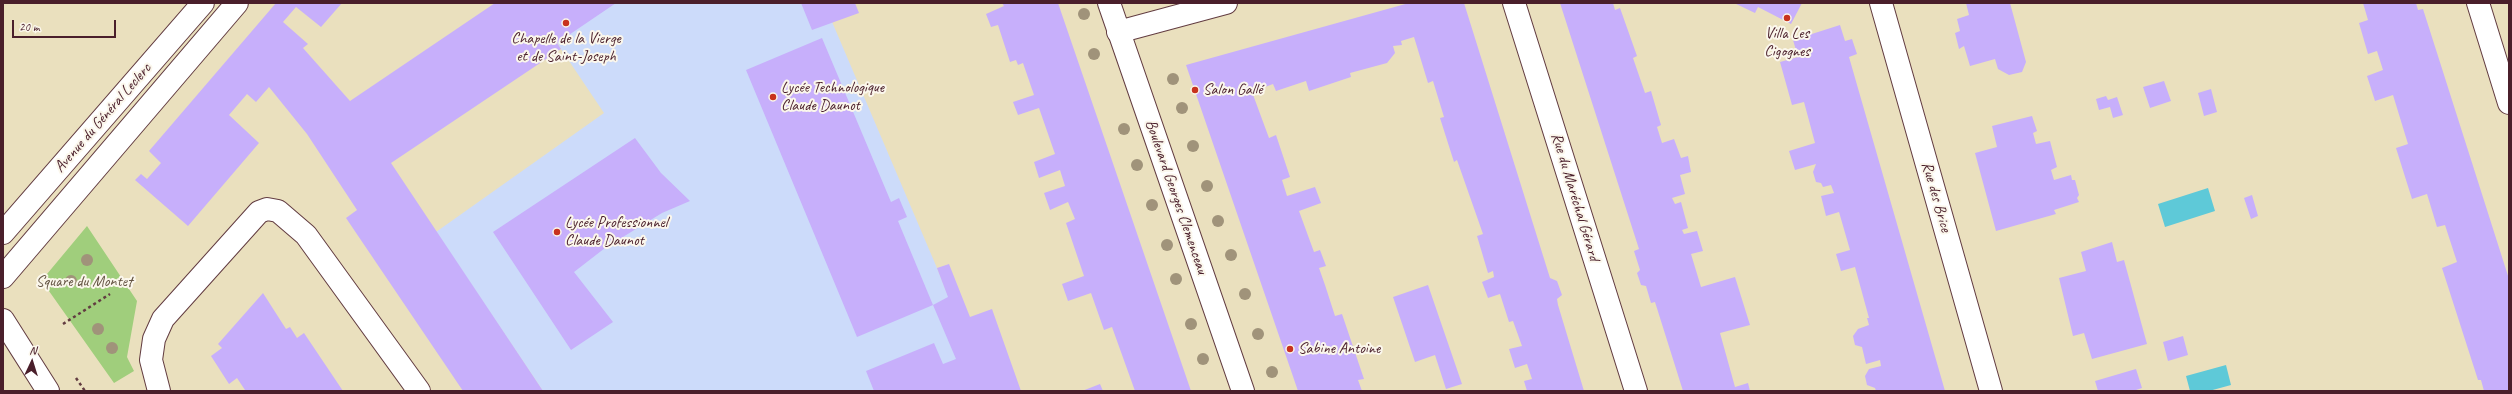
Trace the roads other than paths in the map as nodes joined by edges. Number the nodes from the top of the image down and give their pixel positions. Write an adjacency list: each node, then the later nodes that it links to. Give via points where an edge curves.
1 (203, 3): 10 (street, Avenue du Général Leclerc)
2 (238, 3): 11 (street)
3 (1109, 3): 8 (street, Boulevard Georges Clemenceau)
4 (1226, 3): 8 (street)
5 (1514, 3): 17 (street, Rue du Maréchal Gérard)
6 (1881, 3): 18 (street, Rue des Brice)
7 (2478, 3): 9 (street)
8 (1118, 32): 16 (street, Boulevard Georges Clemenceau)
9 (2509, 103)
10 (3, 233)
11 (3, 277)
12 (3, 320): 13 (street)
13 (48, 391)
14 (159, 391): 15 (street, via 151,360 154,338 163,319 259,212 267,209 278,211 306,235)
15 (419, 391)
16 (1243, 391)
17 (1636, 391)
18 (1991, 391)

